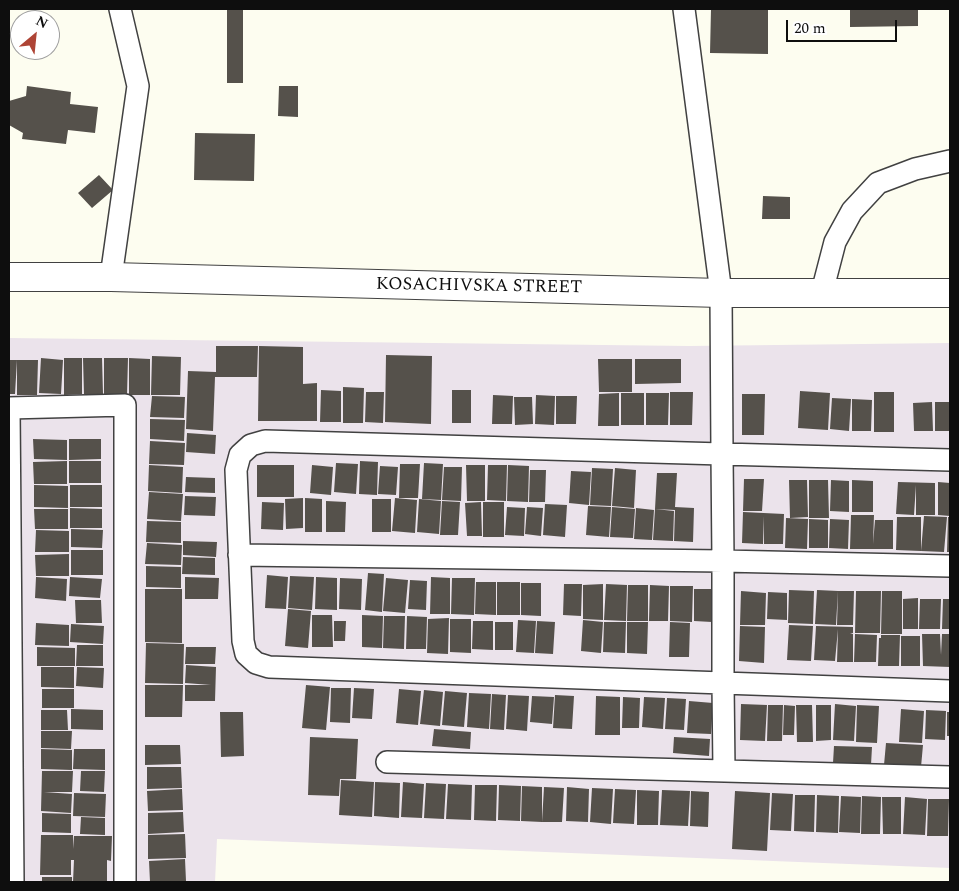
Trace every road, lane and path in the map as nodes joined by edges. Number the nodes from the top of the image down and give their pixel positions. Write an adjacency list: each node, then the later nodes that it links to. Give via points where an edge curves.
1 (120, 9): 5 (lane, via 138,86)
2 (684, 9): 7 (lane)
3 (950, 161): 6 (lane, via 914,169 878,183 852,211 836,242)
4 (9, 277): 5 (street, KOSACHIVSKA STREET)
5 (111, 277): 7 (street, KOSACHIVSKA STREET)
6 (822, 292): 7 (street, KOSACHIVSKA STREET); 8 (street, KOSACHIVSKA STREET)
7 (721, 293): 9 (lane)
8 (950, 293)
9 (722, 454): 10 (lane); 11 (lane, via 265,441 251,445 240,455 236,470); 12 (lane)
10 (950, 460)
11 (239, 555): 12 (lane); 14 (lane, via 242,640 246,654 256,663 270,667)
12 (723, 561): 13 (lane); 14 (lane)
13 (950, 566)
14 (723, 683): 15 (lane); 17 (lane)
15 (950, 691)
16 (387, 762): 17 (lane)
17 (724, 771): 18 (lane)
18 (950, 777)
19 (14, 882): 20 (lane, via 9,408 125,405)
20 (125, 882)

